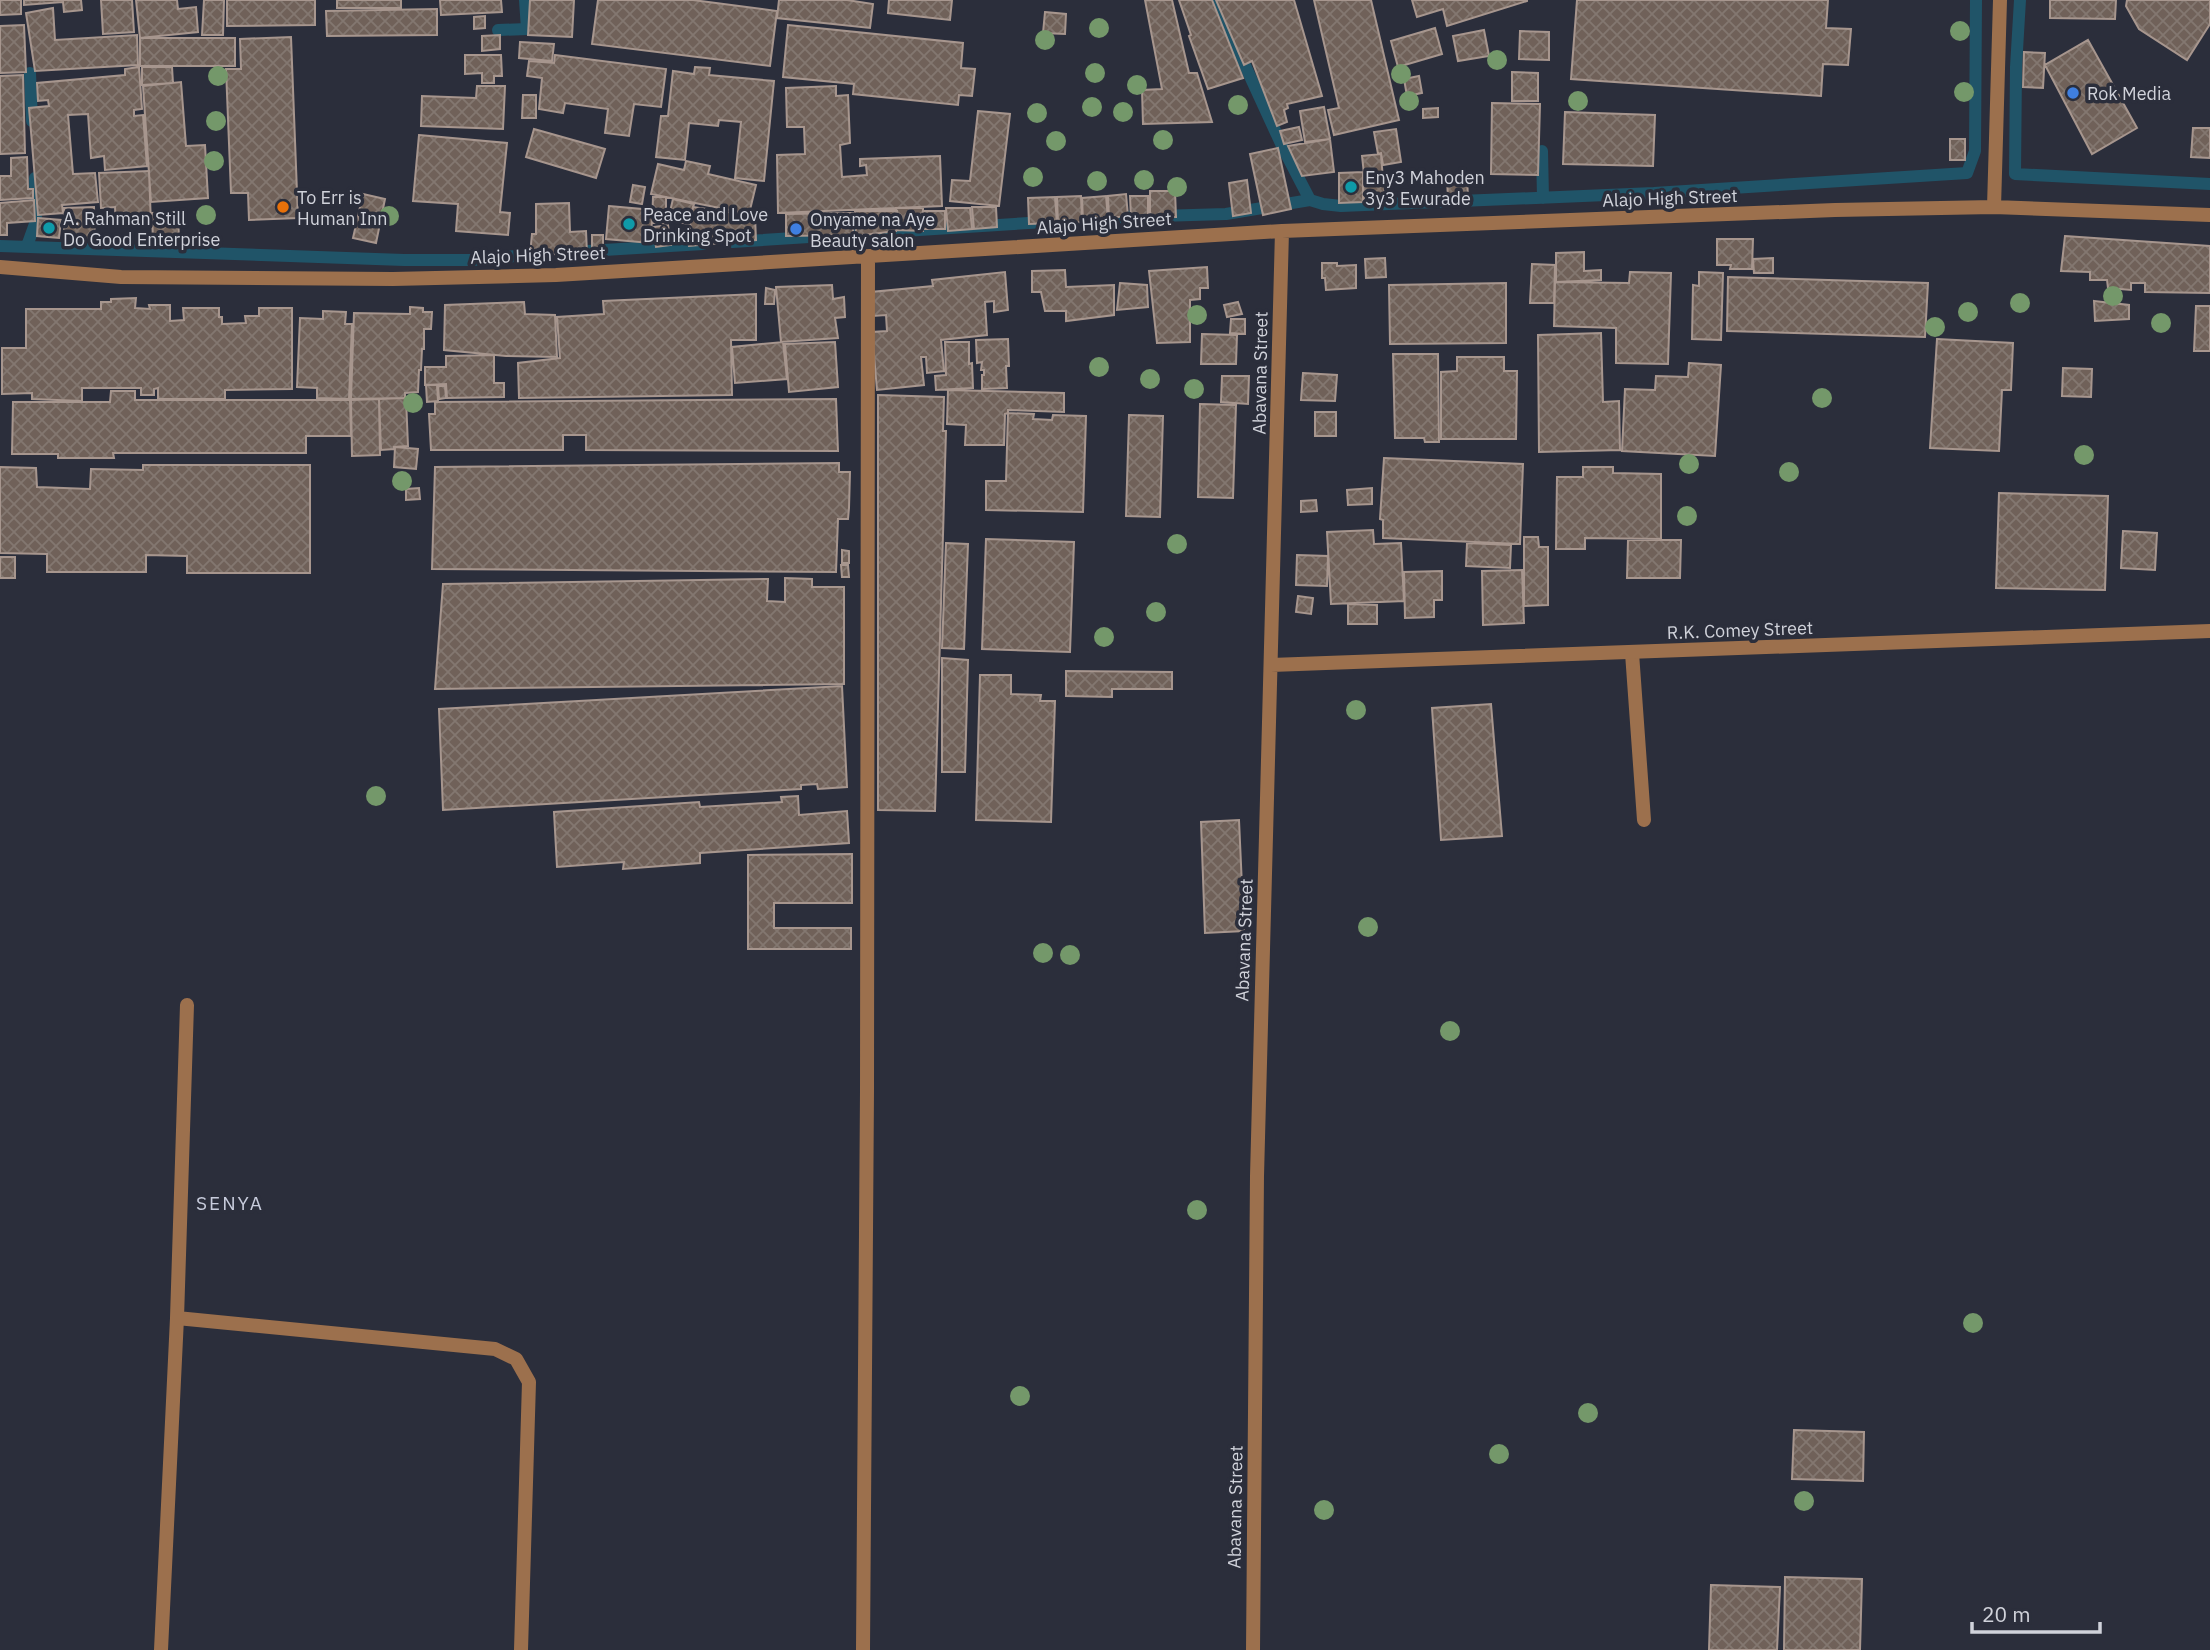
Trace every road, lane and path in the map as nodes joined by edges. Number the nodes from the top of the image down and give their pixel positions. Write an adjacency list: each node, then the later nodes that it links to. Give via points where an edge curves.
1 (2000, 0): 2 (street)
2 (1994, 207): 3 (street, Alajo High Street); 4 (street, Alajo High Street)
3 (2210, 215)
4 (1282, 231): 5 (street, Alajo High Street); 9 (street, Abavana Street)
5 (868, 257): 6 (street, Alajo High Street, via 556,275 393,279 121,278); 15 (street)
6 (0, 267)
7 (2210, 631): 8 (street, R.K. Comey Street)
8 (1632, 653): 9 (street, R.K. Comey Street); 10 (street)
9 (1271, 665): 16 (street, Abavana Street, via 1257,1176)
10 (1643, 820)
11 (187, 1005): 12 (street)
12 (177, 1318): 13 (street); 14 (street, via 495,1349 516,1359 529,1382)
13 (160, 1650)
14 (521, 1650)
15 (863, 1650)
16 (1253, 1650)

